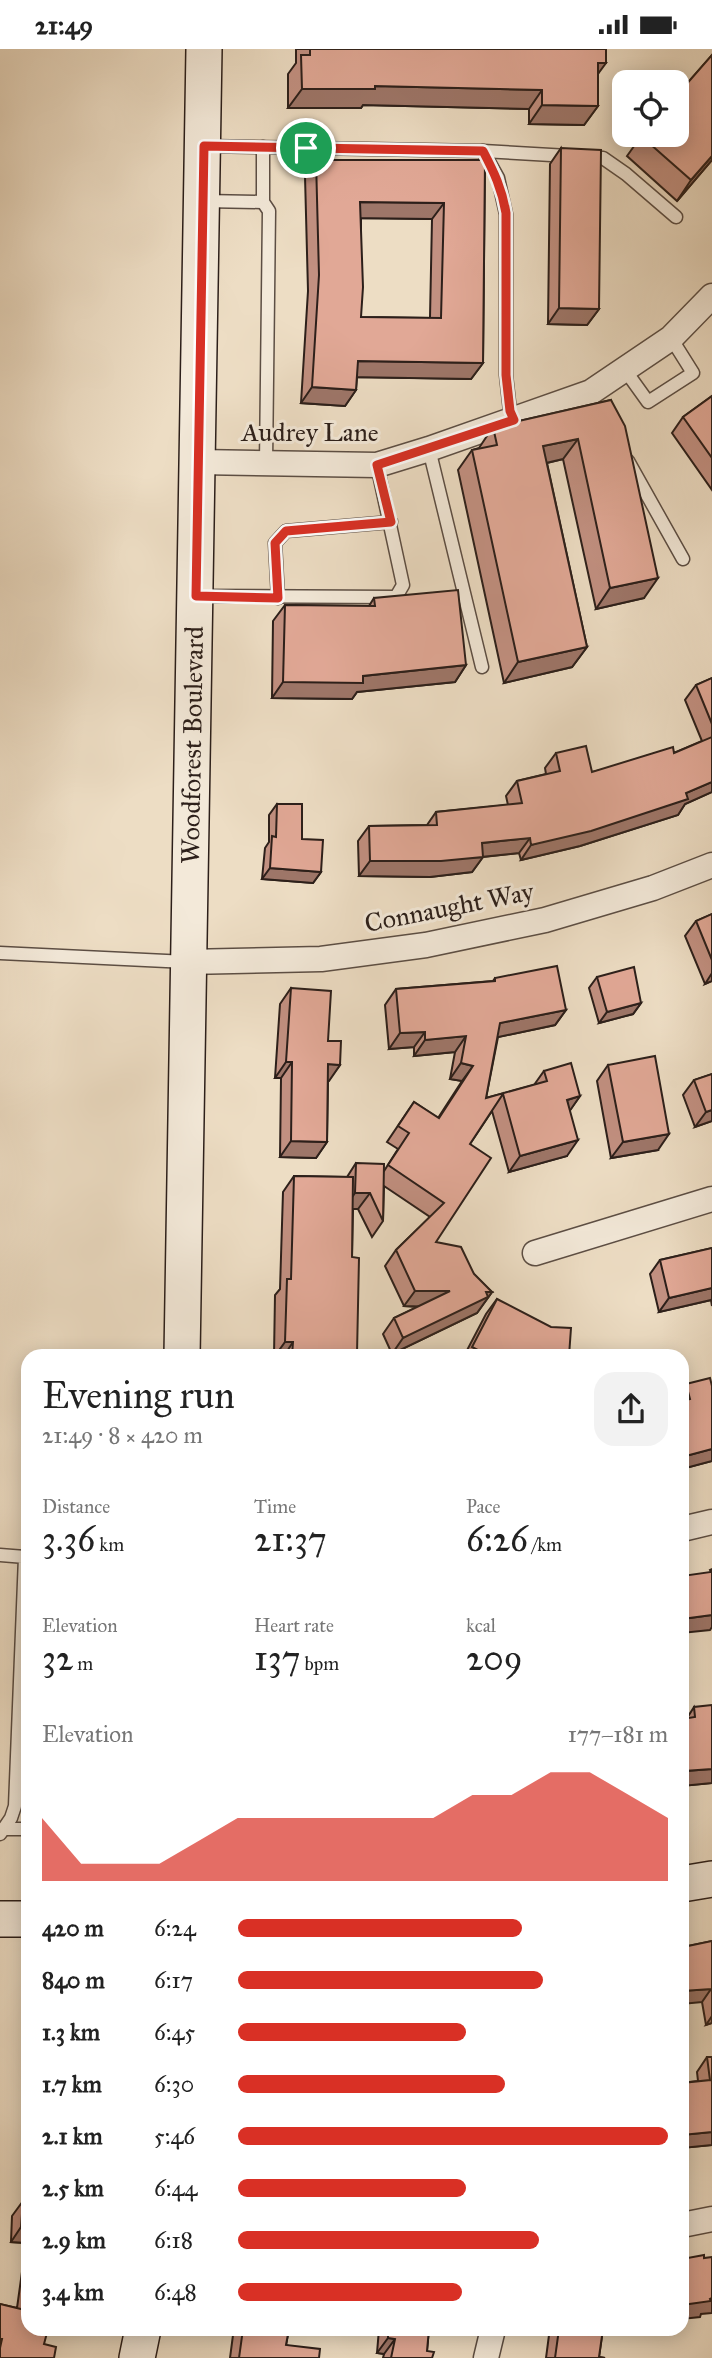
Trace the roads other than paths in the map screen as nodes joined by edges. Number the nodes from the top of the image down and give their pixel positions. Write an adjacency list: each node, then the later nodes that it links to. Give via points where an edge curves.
1 (204, 49): 2 (main road, Woodforest Boulevard)
2 (204, 146): 3 (lane); 5 (main road, Woodforest Boulevard)
3 (263, 147): 4 (lane); 6 (lane)
4 (483, 151): 7 (lane, via 603,157); 11 (lane, via 498,178 506,213 506,375)
5 (202, 201): 6 (lane); 14 (main road, Woodforest Boulevard)
6 (263, 202): 15 (lane, via 270,211)
7 (676, 217)
8 (712, 296): 9 (street, Audrey Lane)
9 (671, 338): 10 (street, Audrey Lane); 10 (lane, via 693,373 648,402)
10 (625, 370): 11 (street, Audrey Lane, via 594,398)
11 (514, 420): 13 (street, Audrey Lane)
12 (619, 445): 18 (lane)
13 (429, 449): 16 (street, Audrey Lane); 21 (lane)
14 (198, 462): 15 (street, Audrey Lane); 19 (main road, Woodforest Boulevard)
15 (267, 463): 16 (street, Audrey Lane)
16 (377, 465): 17 (lane)
17 (391, 522): 20 (lane, via 286,531 275,543); 20 (lane, via 403,585 396,597)
18 (683, 559)
19 (196, 596): 20 (lane); 24 (main road, Woodforest Boulevard)
20 (278, 598)
21 (482, 667)
22 (712, 865): 24 (street, Connaught Way, via 545,920 426,945 321,959)
23 (0, 953): 24 (lane)
24 (187, 963): 27 (main road, Woodforest Boulevard)
25 (712, 1199): 26 (street)
26 (534, 1253)
27 (182, 1349)
28 (712, 1522): 29 (street)
29 (689, 1527)
30 (0, 1555): 31 (lane)
31 (21, 1557)
32 (21, 1670): 34 (lane, via 15,1806)
33 (21, 1830): 34 (lane)
34 (2, 1831)
35 (712, 1879): 36 (main road)
36 (689, 1883)
37 (0, 1919): 38 (main road)
38 (21, 1919)
39 (712, 2220): 40 (street)
40 (689, 2223)
41 (141, 2336): 43 (main road)
42 (491, 2336): 44 (street)
43 (136, 2358)
44 (486, 2358)

